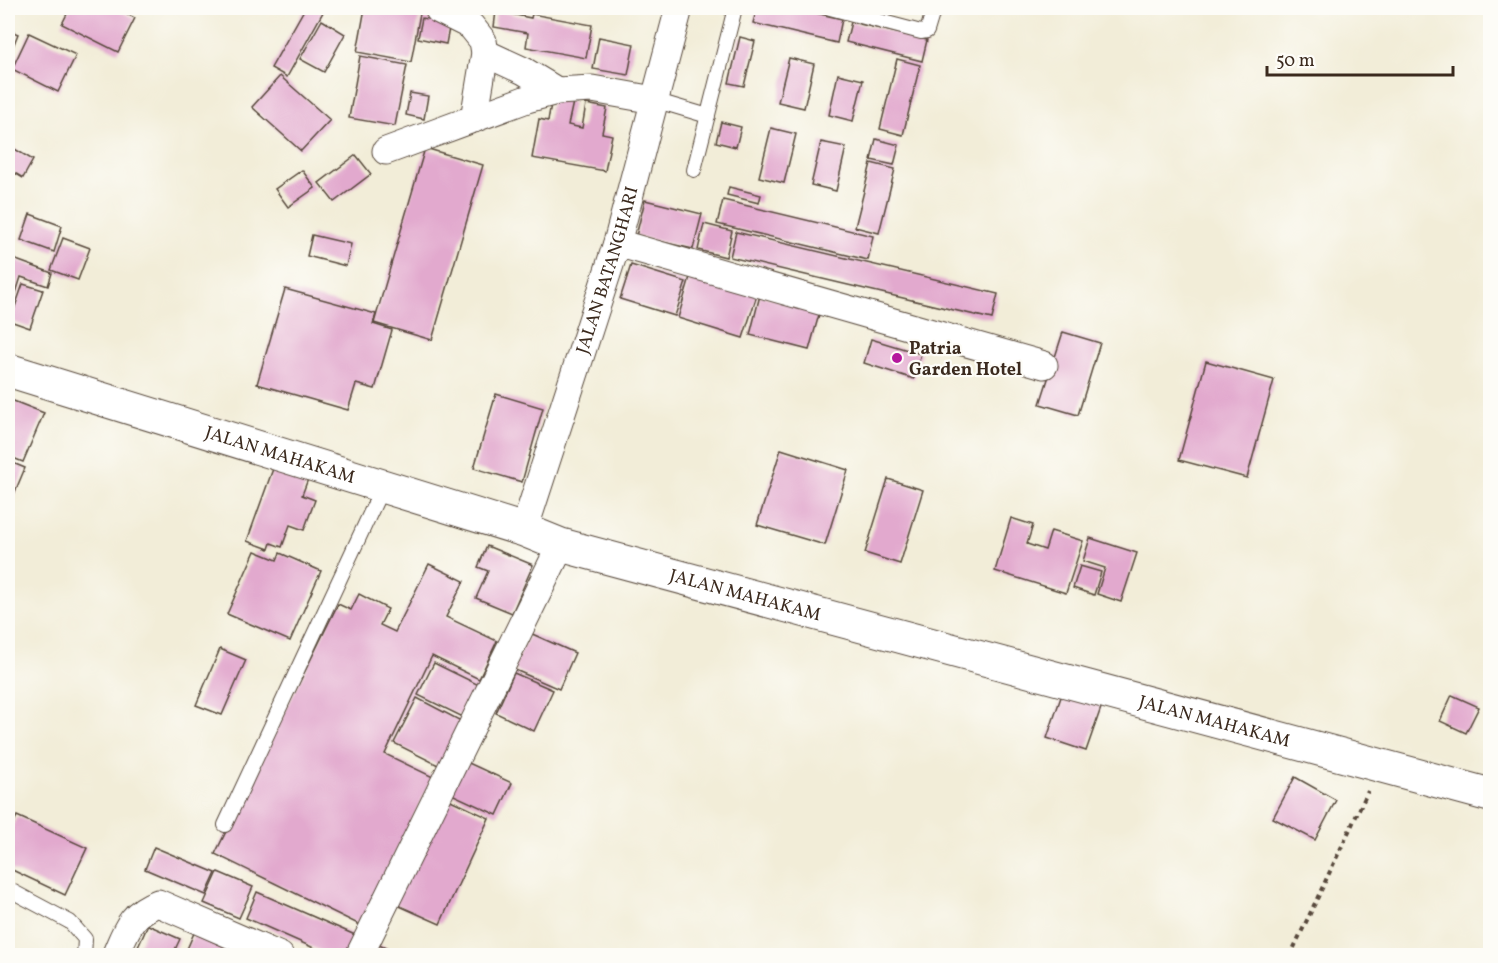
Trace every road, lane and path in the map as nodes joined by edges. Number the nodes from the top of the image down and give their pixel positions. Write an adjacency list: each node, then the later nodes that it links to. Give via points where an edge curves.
1 (679, 8): 8 (street, JALAN BATANGHARI)
2 (735, 8): 9 (lane)
3 (830, 8): 4 (lane, via 921,32 927,31)
4 (934, 8)
5 (439, 10): 6 (street, via 471,26 483,40)
6 (485, 52): 7 (street); 10 (street)
7 (557, 91): 8 (street, via 592,89); 10 (street)
8 (654, 100): 9 (lane); 13 (street, JALAN BATANGHARI)
9 (708, 116): 12 (lane)
10 (474, 119): 11 (street)
11 (386, 151)
12 (694, 170)
13 (617, 243): 14 (street); 17 (street, JALAN BATANGHARI)
14 (1044, 365)
15 (8, 370): 16 (main road, JALAN MAHAKAM)
16 (383, 486): 17 (main road, JALAN MAHAKAM); 21 (lane)
17 (524, 530): 18 (main road, JALAN MAHAKAM)
18 (561, 545): 19 (main road, JALAN MAHAKAM); 27 (street)
19 (1380, 766): 20 (main road, JALAN MAHAKAM); 28 (path)
20 (1491, 795)
21 (225, 825)
22 (8, 889): 24 (lane, via 70,922 85,939)
23 (238, 947): 25 (street, via 158,903 131,920); 26 (street)
24 (84, 956)
25 (115, 956)
26 (279, 956)
27 (359, 956)
28 (1290, 956)

